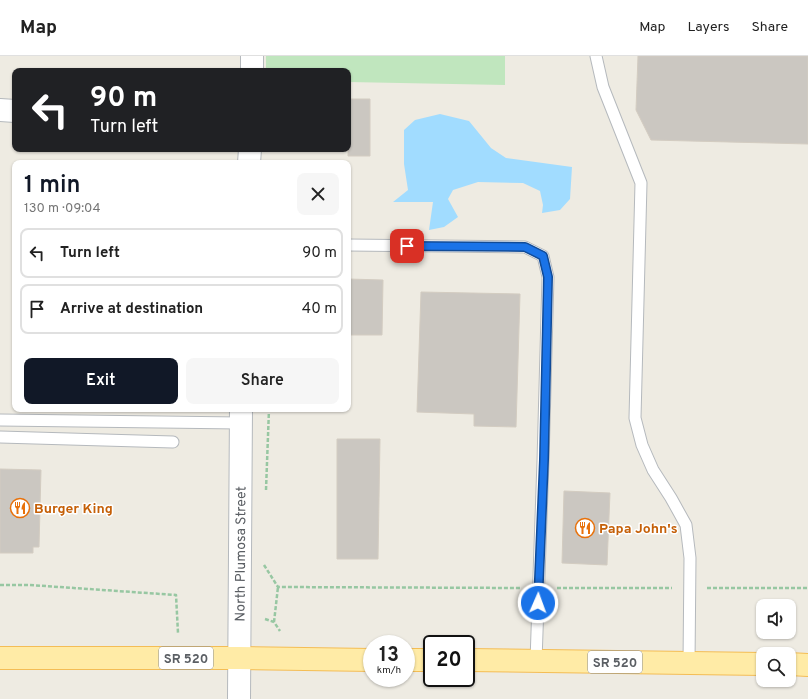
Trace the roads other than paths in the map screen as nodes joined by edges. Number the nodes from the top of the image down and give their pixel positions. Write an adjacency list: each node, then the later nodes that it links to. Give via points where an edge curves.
1 (252, 56): 3 (street)
2 (596, 56): 16 (lane, via 603,87 641,183 635,418 642,445 653,470 686,525 690,558)
3 (252, 68)
4 (0, 110): 5 (street)
5 (12, 111)
6 (351, 245): 15 (lane, via 525,247 543,256 548,277)
7 (240, 416): 8 (lane); 12 (street, North Plumosa Street)
8 (0, 420)
9 (0, 437): 10 (lane)
10 (173, 442)
11 (0, 658): 12 (main road, SR 520)
12 (239, 658): 13 (main road, SR 520); 20 (street, North Plumosa Street)
13 (363, 660)
14 (475, 660): 15 (main road, SR 520)
15 (536, 661): 16 (main road, SR 520)
16 (689, 663): 17 (main road, SR 520)
17 (756, 664)
18 (796, 664): 19 (main road)
19 (808, 665)
20 (239, 699)

